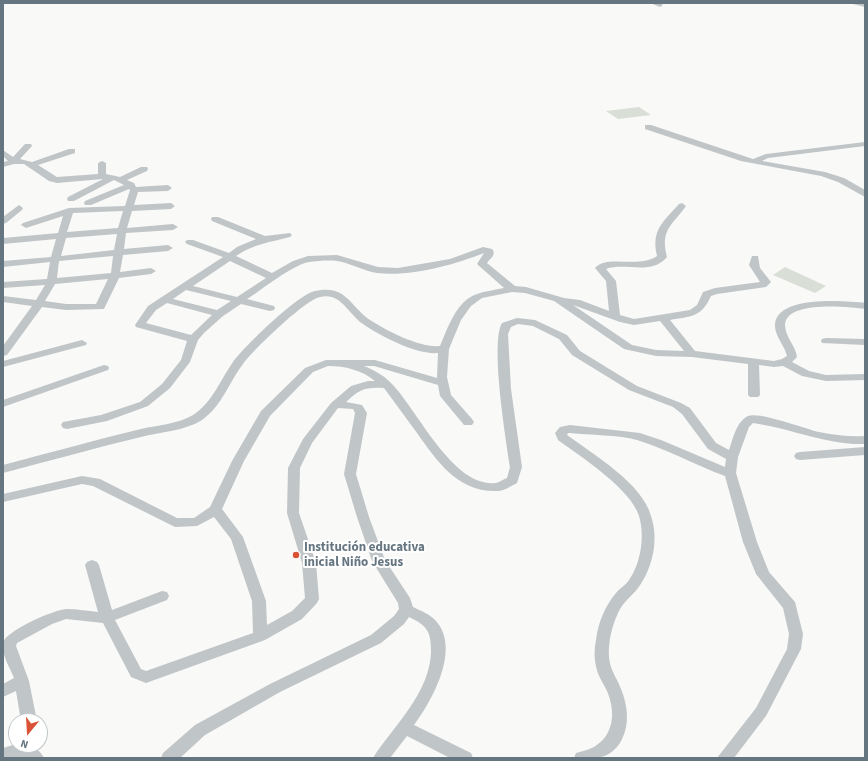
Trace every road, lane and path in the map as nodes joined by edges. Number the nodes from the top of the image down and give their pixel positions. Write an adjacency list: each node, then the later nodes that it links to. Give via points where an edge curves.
1 (855, 3): 2 (street)
2 (865, 5)
3 (648, 127): 9 (street)
4 (865, 144): 9 (street, via 766,156)
5 (28, 146): 8 (street)
6 (72, 151): 11 (street)
7 (3, 152): 8 (street)
8 (13, 161): 11 (street); 12 (street)
9 (754, 161): 19 (street, via 822,174 841,180)
10 (102, 163): 14 (street)
11 (33, 164): 14 (street, via 53,179)
12 (3, 165)
13 (144, 169): 16 (street)
14 (102, 176): 15 (street)
15 (112, 177): 16 (street); 20 (street)
16 (122, 180): 17 (street)
17 (132, 187): 18 (street); 21 (street); 25 (street)
18 (168, 188)
19 (865, 194)
20 (71, 199)
21 (88, 203)
22 (171, 206): 25 (street)
23 (682, 206): 58 (street, via 663,228 659,244 662,257 659,260 641,266 606,265 600,268 611,281)
24 (19, 208): 28 (street)
25 (128, 208): 26 (street); 31 (street)
26 (69, 211): 29 (street); 33 (street)
27 (215, 219): 34 (street)
28 (3, 221)
29 (26, 225)
30 (173, 227): 31 (street)
31 (122, 230): 33 (street); 38 (street)
32 (287, 235): 34 (street)
33 (61, 236): 35 (street); 41 (street)
34 (264, 239): 39 (street)
35 (3, 241)
36 (190, 242): 39 (street)
37 (168, 248): 38 (street)
38 (119, 253): 41 (street); 44 (street)
39 (228, 256): 45 (street); 48 (street)
40 (755, 258): 59 (street, via 755,270 766,282 763,285 715,291 707,294 698,311)
41 (55, 259): 42 (street); 46 (street)
42 (3, 264)
43 (152, 271): 44 (street)
44 (115, 276): 46 (street); 54 (street, via 100,307)
45 (272, 277): 49 (street, via 296,264 314,259 337,258 377,270 398,271 452,262 483,250 489,252 489,255 482,264); 52 (street)
46 (51, 282): 47 (street); 54 (street)
47 (3, 285)
48 (185, 287): 51 (street); 52 (street)
49 (512, 289): 53 (street, via 526,290); 64 (street, via 479,296 467,304 456,320)
50 (3, 299): 54 (street)
51 (167, 300): 57 (street); 60 (street, via 152,308 140,325)
52 (239, 300): 56 (street); 57 (street)
53 (560, 300): 58 (street, via 576,302); 66 (street, via 628,347 656,354)
54 (38, 304): 65 (street)
55 (865, 306): 68 (street, via 840,303 812,305 784,315 780,324 792,352 792,358)
56 (270, 308)
57 (219, 314): 60 (street)
58 (615, 317): 59 (street, via 634,322)
59 (662, 317): 66 (street)
60 (193, 339): 79 (street, via 186,360 166,386 144,404 103,418)
61 (826, 342): 62 (street)
62 (865, 342)
63 (82, 343): 70 (street)
64 (444, 349): 73 (street); 84 (street, via 433,350 412,346 366,322 340,296 316,294 304,300 251,347 237,364 220,394 198,417 182,424)
65 (3, 353)
66 (692, 354): 67 (street)
67 (753, 362): 68 (street); 75 (street)
68 (785, 362): 72 (street, via 806,374 826,378)
69 (344, 363): 73 (street, via 375,363); 74 (street, via 371,372); 87 (street, via 326,364 309,370 265,414 238,461)
70 (3, 364)
71 (104, 368): 76 (street)
72 (865, 377)
73 (443, 383): 78 (street, via 446,396)
74 (387, 385): 77 (street, via 368,384 355,388); 83 (street, via 445,463 459,475 479,485 498,487 513,480 516,467 505,389 506,325 517,321 535,323 563,337 576,353 633,388 677,405 686,412 712,446)
75 (754, 396)
76 (3, 404)
77 (335, 405): 90 (street, via 352,404 358,407 361,413 350,474 379,561 405,602); 92 (street, via 307,442 294,468 293,513 309,563 312,598 308,606 297,615)
78 (468, 422)
79 (67, 425)
80 (865, 440): 83 (street, via 850,441 813,434 767,420 751,419 744,425)
81 (865, 451): 82 (street)
82 (800, 456)
83 (732, 457): 85 (street)
84 (3, 469)
85 (730, 473): 100 (street, via 636,436 570,429 564,430 561,434 636,498 644,513 648,535 642,567 632,585 612,609 604,633 603,662 619,704 619,730 600,752); 101 (street, via 750,542 763,574 790,606 796,634 794,649 761,712)
86 (3, 498): 87 (street, via 82,480 96,482 176,523 197,522)
87 (215, 510): 92 (street, via 237,537 259,601)
88 (92, 565): 91 (street)
89 (162, 596): 91 (street)
90 (406, 610): 96 (street, via 430,623 437,634 439,651 430,687); 97 (street, via 399,620 376,639 275,688 200,730)
91 (106, 618): 92 (street, via 136,673 146,677); 93 (street, via 66,614 47,620 11,640 9,646)
92 (260, 636)
93 (22, 681): 94 (street); 95 (street)
94 (3, 691)
95 (28, 713)
96 (403, 726): 98 (street); 99 (street)
97 (169, 758)
98 (380, 758)
99 (465, 758)
100 (582, 758)
101 (725, 758)

